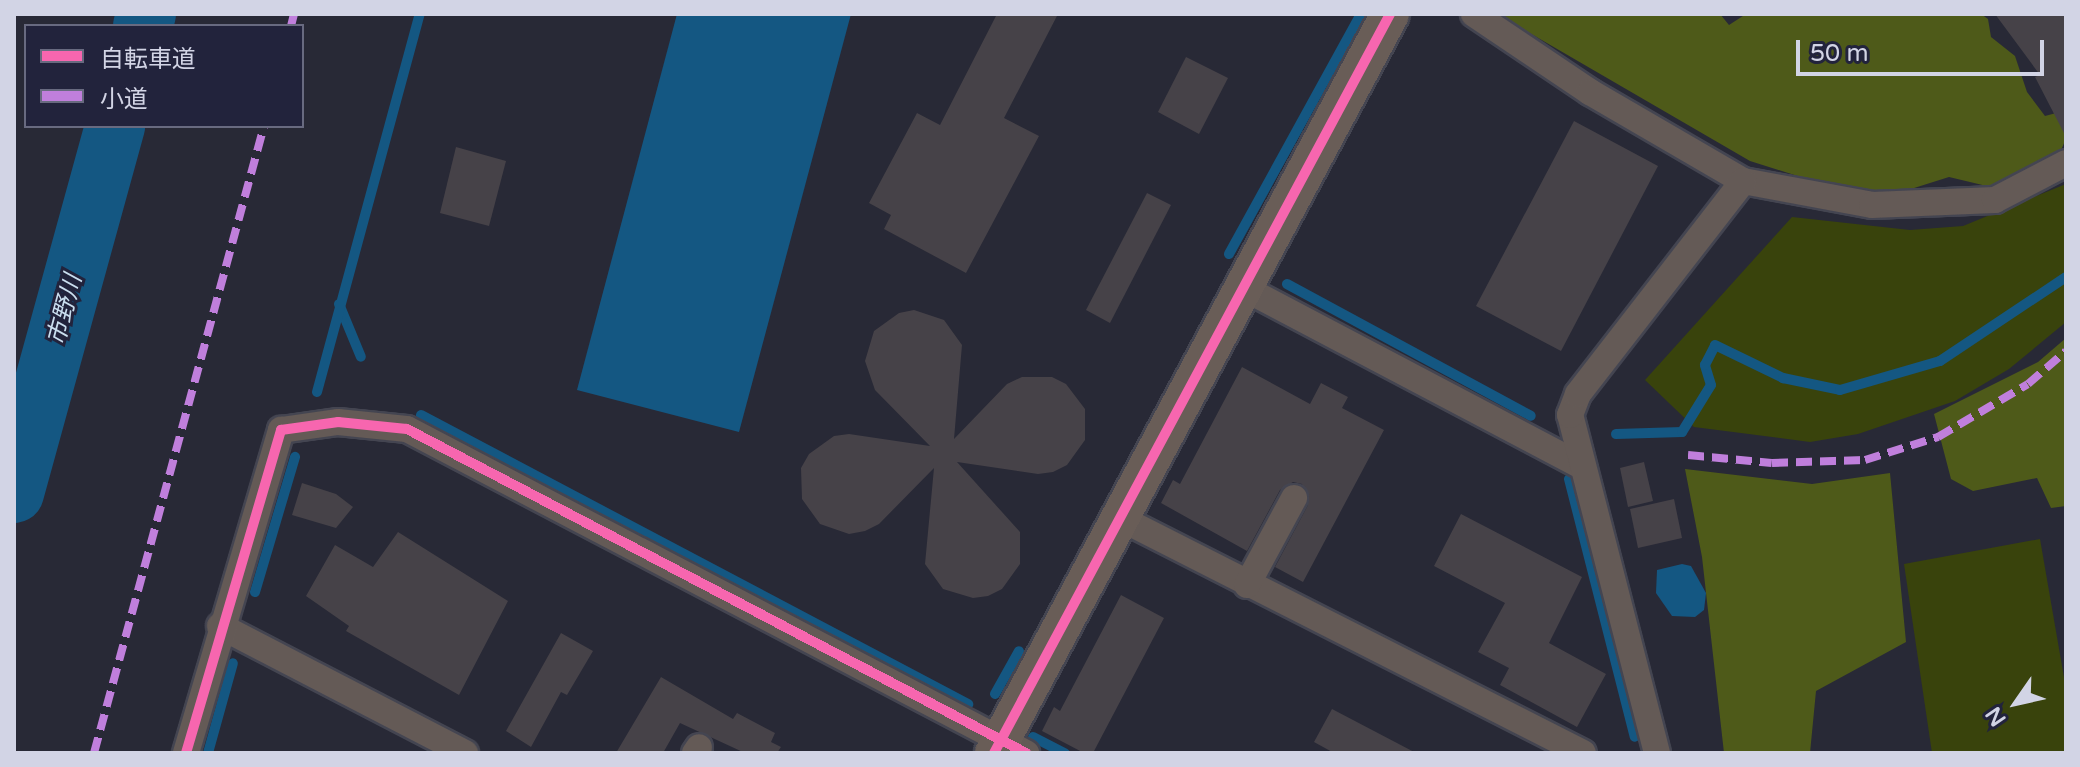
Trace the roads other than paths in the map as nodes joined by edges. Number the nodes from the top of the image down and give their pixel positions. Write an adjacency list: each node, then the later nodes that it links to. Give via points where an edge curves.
1 (1390, 14): 5 (street)
2 (1474, 14): 4 (street, via 1590,92)
3 (2066, 163): 4 (street, via 1995,200 1872,205)
4 (1743, 181): 6 (street, via 1578,394 1570,415)
5 (1244, 288): 6 (street); 8 (street)
6 (1583, 467): 15 (street)
7 (1294, 498): 9 (street)
8 (1120, 518): 9 (street); 11 (street)
9 (1247, 585): 14 (street)
10 (220, 626): 11 (street, via 281,430 338,422 407,429); 12 (street); 13 (street)
11 (1007, 749)
12 (186, 753)
13 (465, 753)
14 (1583, 753)
15 (1657, 753)

